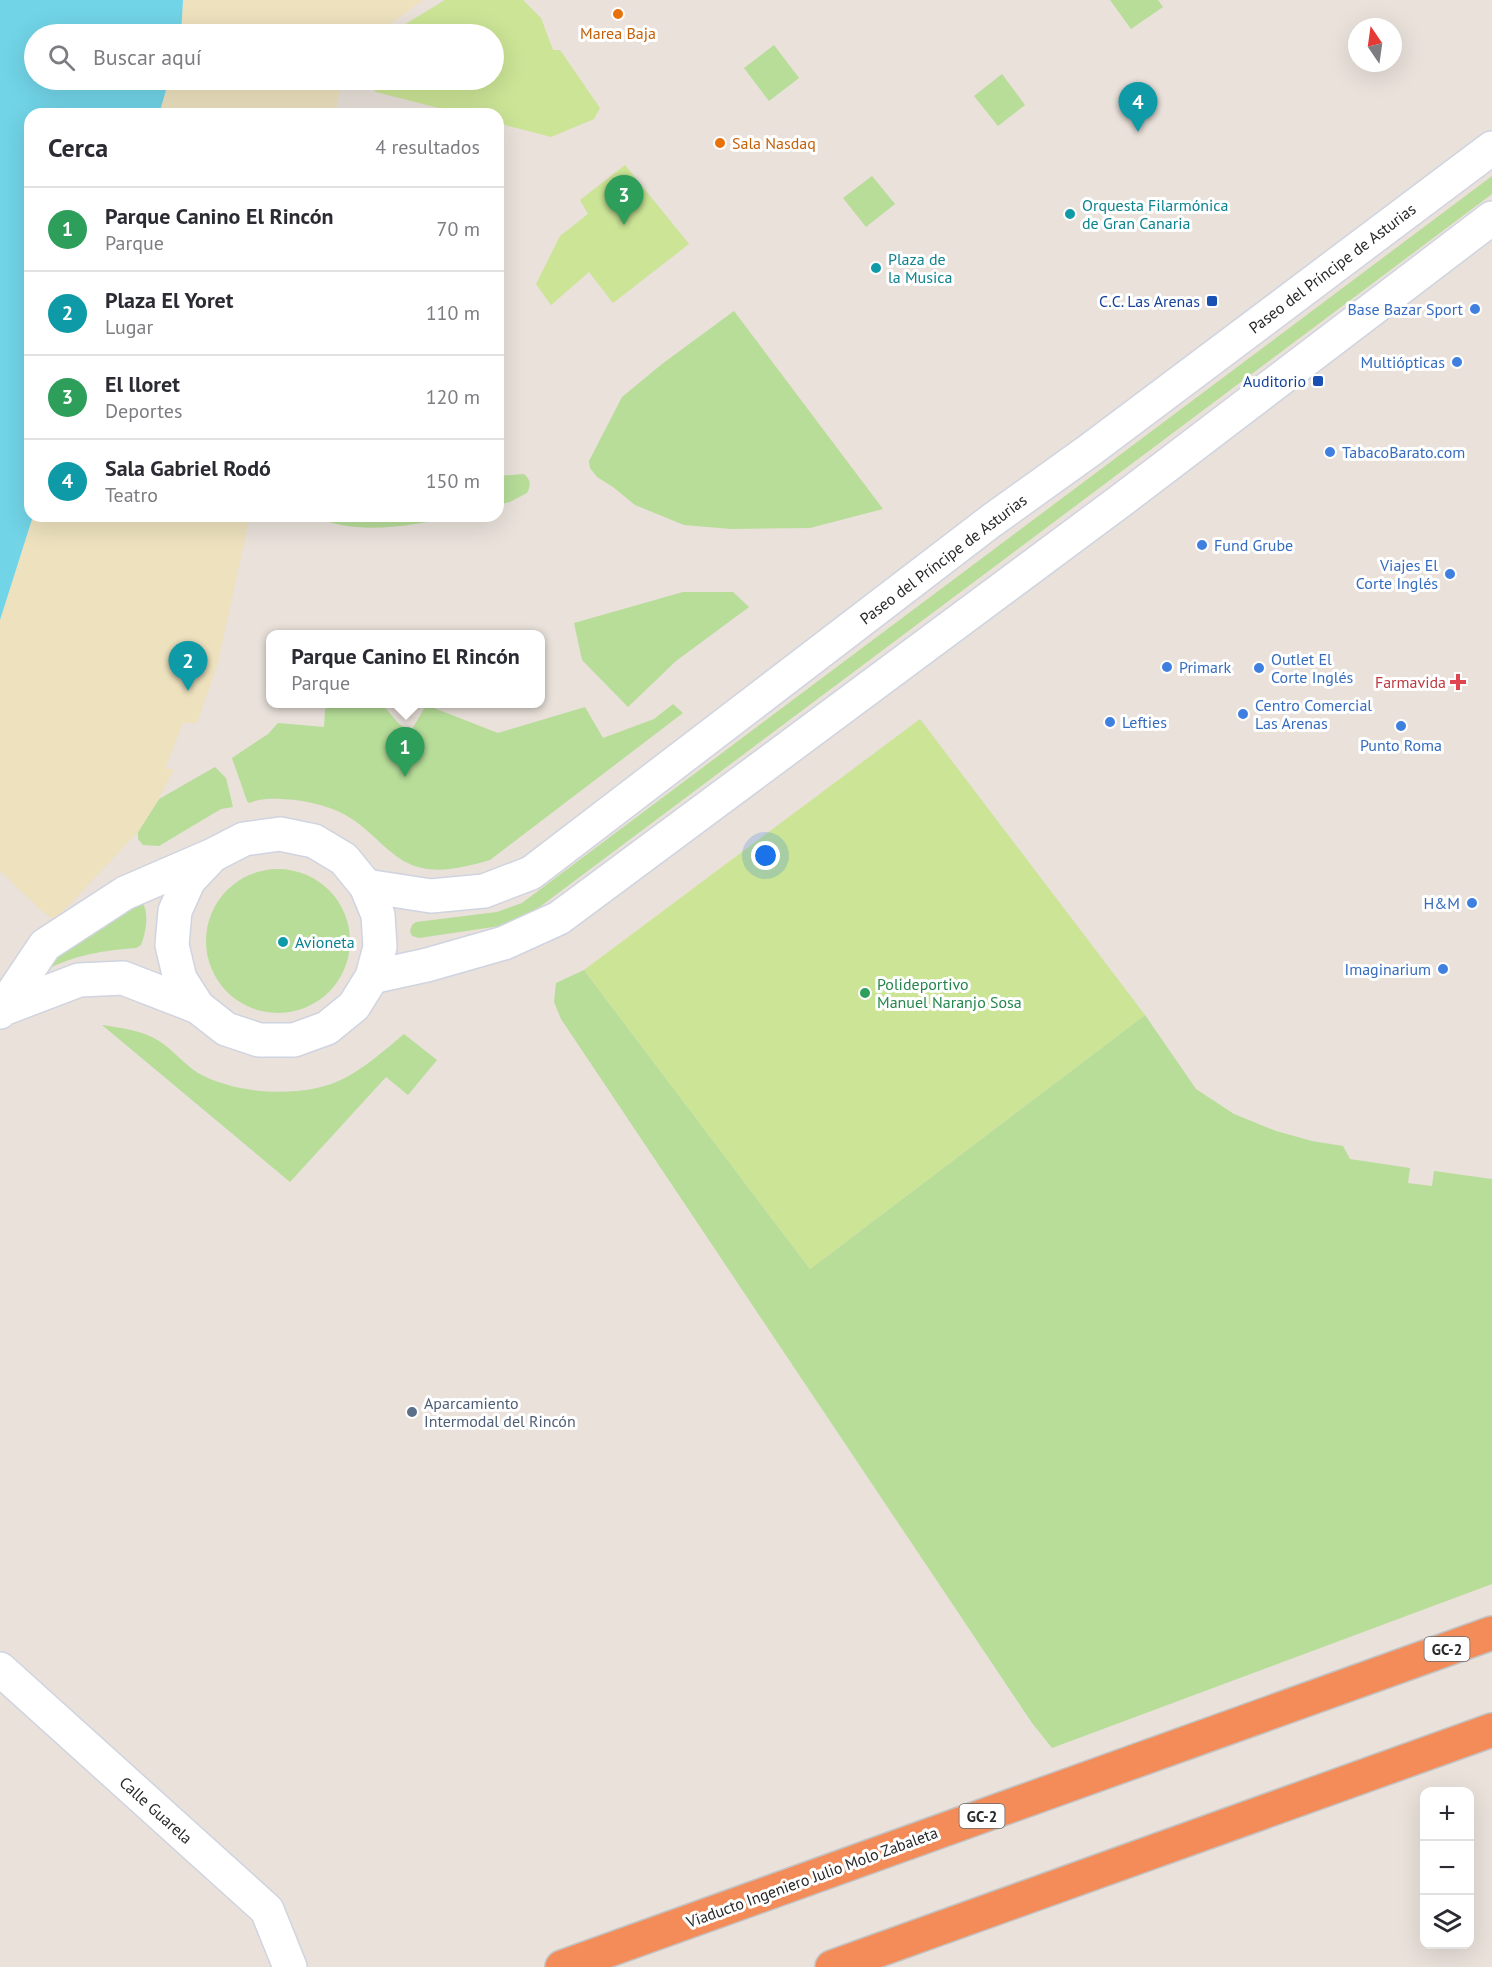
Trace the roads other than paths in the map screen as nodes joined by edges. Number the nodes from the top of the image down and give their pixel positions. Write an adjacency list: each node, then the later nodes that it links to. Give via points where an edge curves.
1 (1492, 148): 4 (street, Paseo del Príncipe de Asturias, via 991,521 531,873 484,891 431,896)
2 (1492, 218): 5 (street, via 1123,499 559,918 504,943)
3 (213, 855): 4 (street, via 244,839 280,834 314,841 344,859); 6 (street, via 189,880 175,911 172,945 180,979); 7 (street, via 125,892 45,945)
4 (366, 886): 5 (street, via 378,915 380,946)
5 (372, 977): 6 (street, via 354,1006 327,1028 294,1040 259,1040 226,1029)
6 (198, 1007): 7 (street, via 123,978 79,980)
7 (1, 1011)
8 (1492, 1633): 12 (highway, Viaducto Ingeniero Julio Molo Zabaleta / GC-2)
9 (0, 1669): 11 (street, Calle Guarela, via 267,1910)
10 (1492, 1730): 13 (highway)
11 (290, 1967)
12 (562, 1967)
13 (832, 1967)

